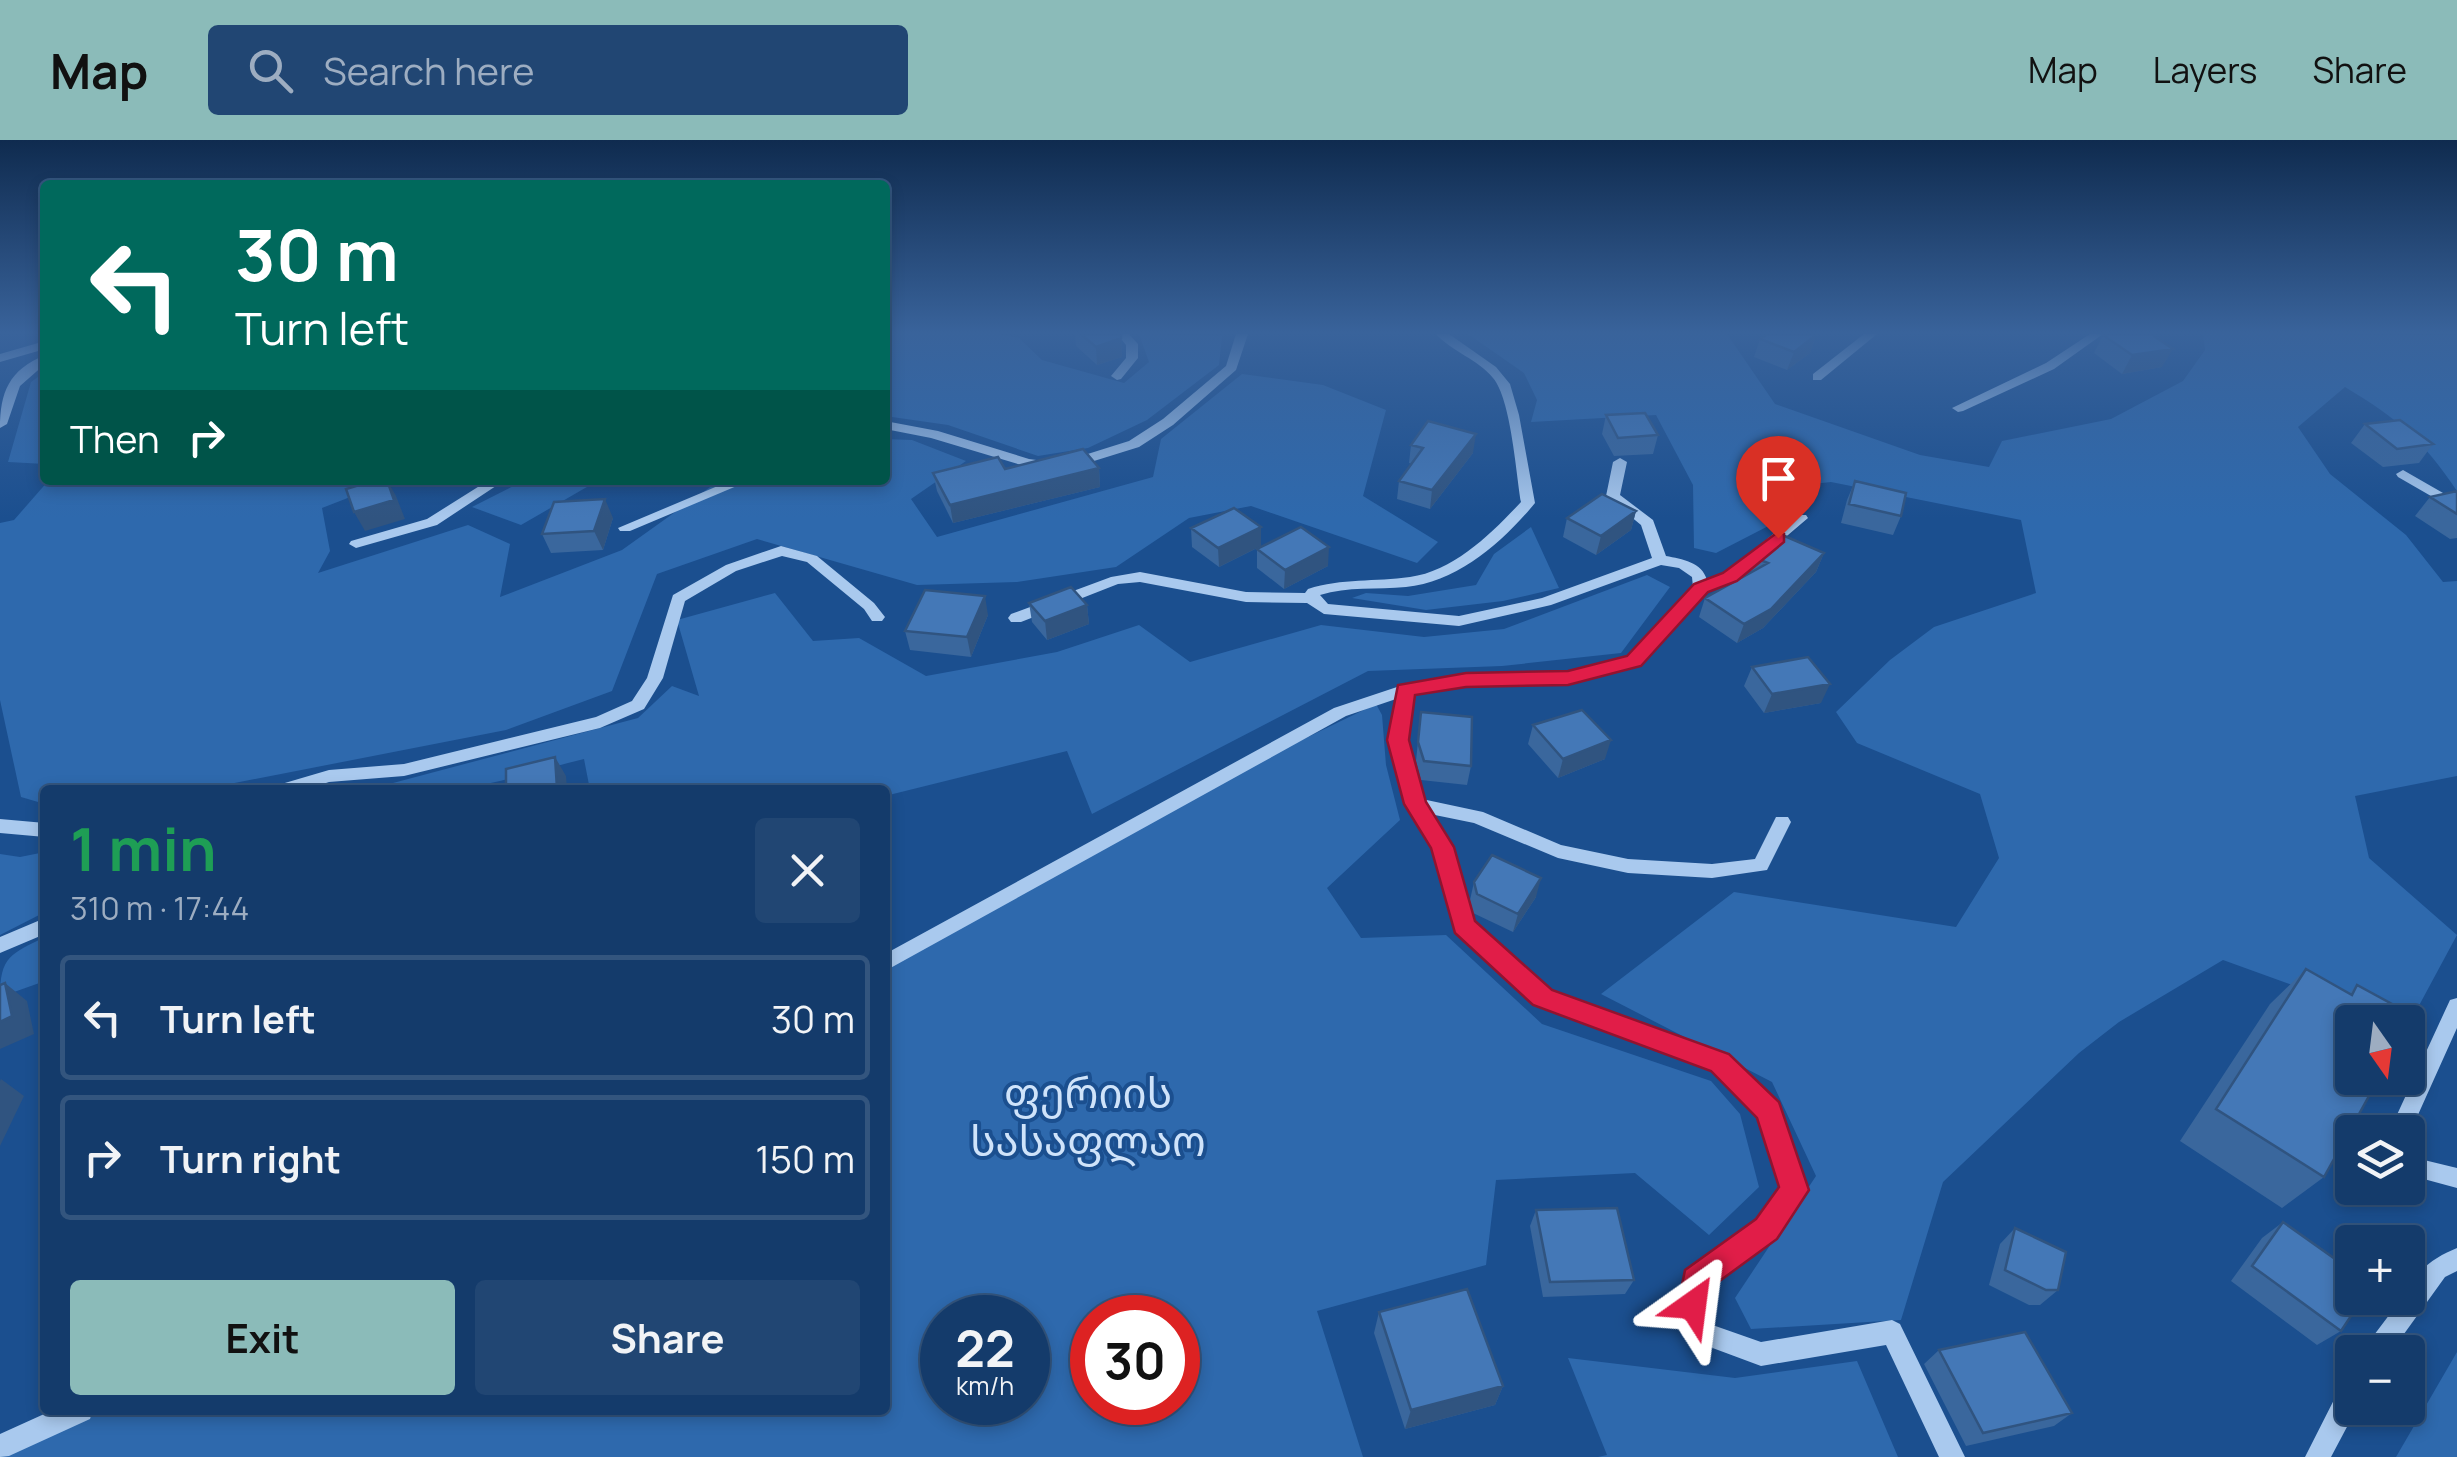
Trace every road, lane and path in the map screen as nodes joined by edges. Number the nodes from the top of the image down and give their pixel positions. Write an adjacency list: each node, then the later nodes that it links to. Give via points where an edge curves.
1 (10, 395): 6 (street)
2 (1199, 395): 7 (street, via 1134,444 1060,467)
3 (1510, 395): 18 (street, via 1528,504 1494,541 1424,580 1332,584)
4 (1985, 395): 5 (street)
5 (1958, 408)
6 (0, 424)
7 (890, 426)
8 (1620, 462): 16 (street, via 1613,496 1648,524)
9 (2403, 474): 12 (street)
10 (490, 485): 15 (street, via 432,522)
11 (732, 485): 14 (street)
12 (2457, 507)
13 (1801, 518): 17 (street, via 1730,577)
14 (626, 528)
15 (356, 544)
16 (1660, 560): 17 (street, via 1683,564 1699,575); 18 (street, via 1546,602 1459,621 1324,609)
17 (1701, 588): 21 (street, via 1634,661 1568,678 1466,680)
18 (1311, 598): 20 (street, via 1246,597 1140,577)
19 (876, 618): 22 (street, via 812,559 780,551 731,568 678,598 655,678 638,706 600,722 422,766)
20 (1016, 618)
21 (1406, 690): 23 (street, via 1398,740); 29 (street, via 1340,712)
22 (300, 785)
23 (1415, 804): 24 (street, via 1477,817 1558,851 1628,866 1712,871 1761,865); 39 (street, via 1442,847 1464,926 1542,998 1720,1063 1769,1111 1794,1190 1766,1229 1696,1280 1691,1329 1762,1354 1892,1332)
24 (1782, 822)
25 (0, 826): 26 (street)
26 (40, 830)
27 (40, 928): 28 (street)
28 (0, 945)
29 (890, 960)
30 (2457, 1006): 31 (street)
31 (2407, 1115)
32 (2425, 1170): 33 (street)
33 (2457, 1178)
34 (2457, 1259): 35 (street, via 2437,1269)
35 (2390, 1335)
36 (70, 1415): 38 (street)
37 (2335, 1424): 40 (street)
38 (0, 1447)
39 (1952, 1457)
40 (2318, 1457)

